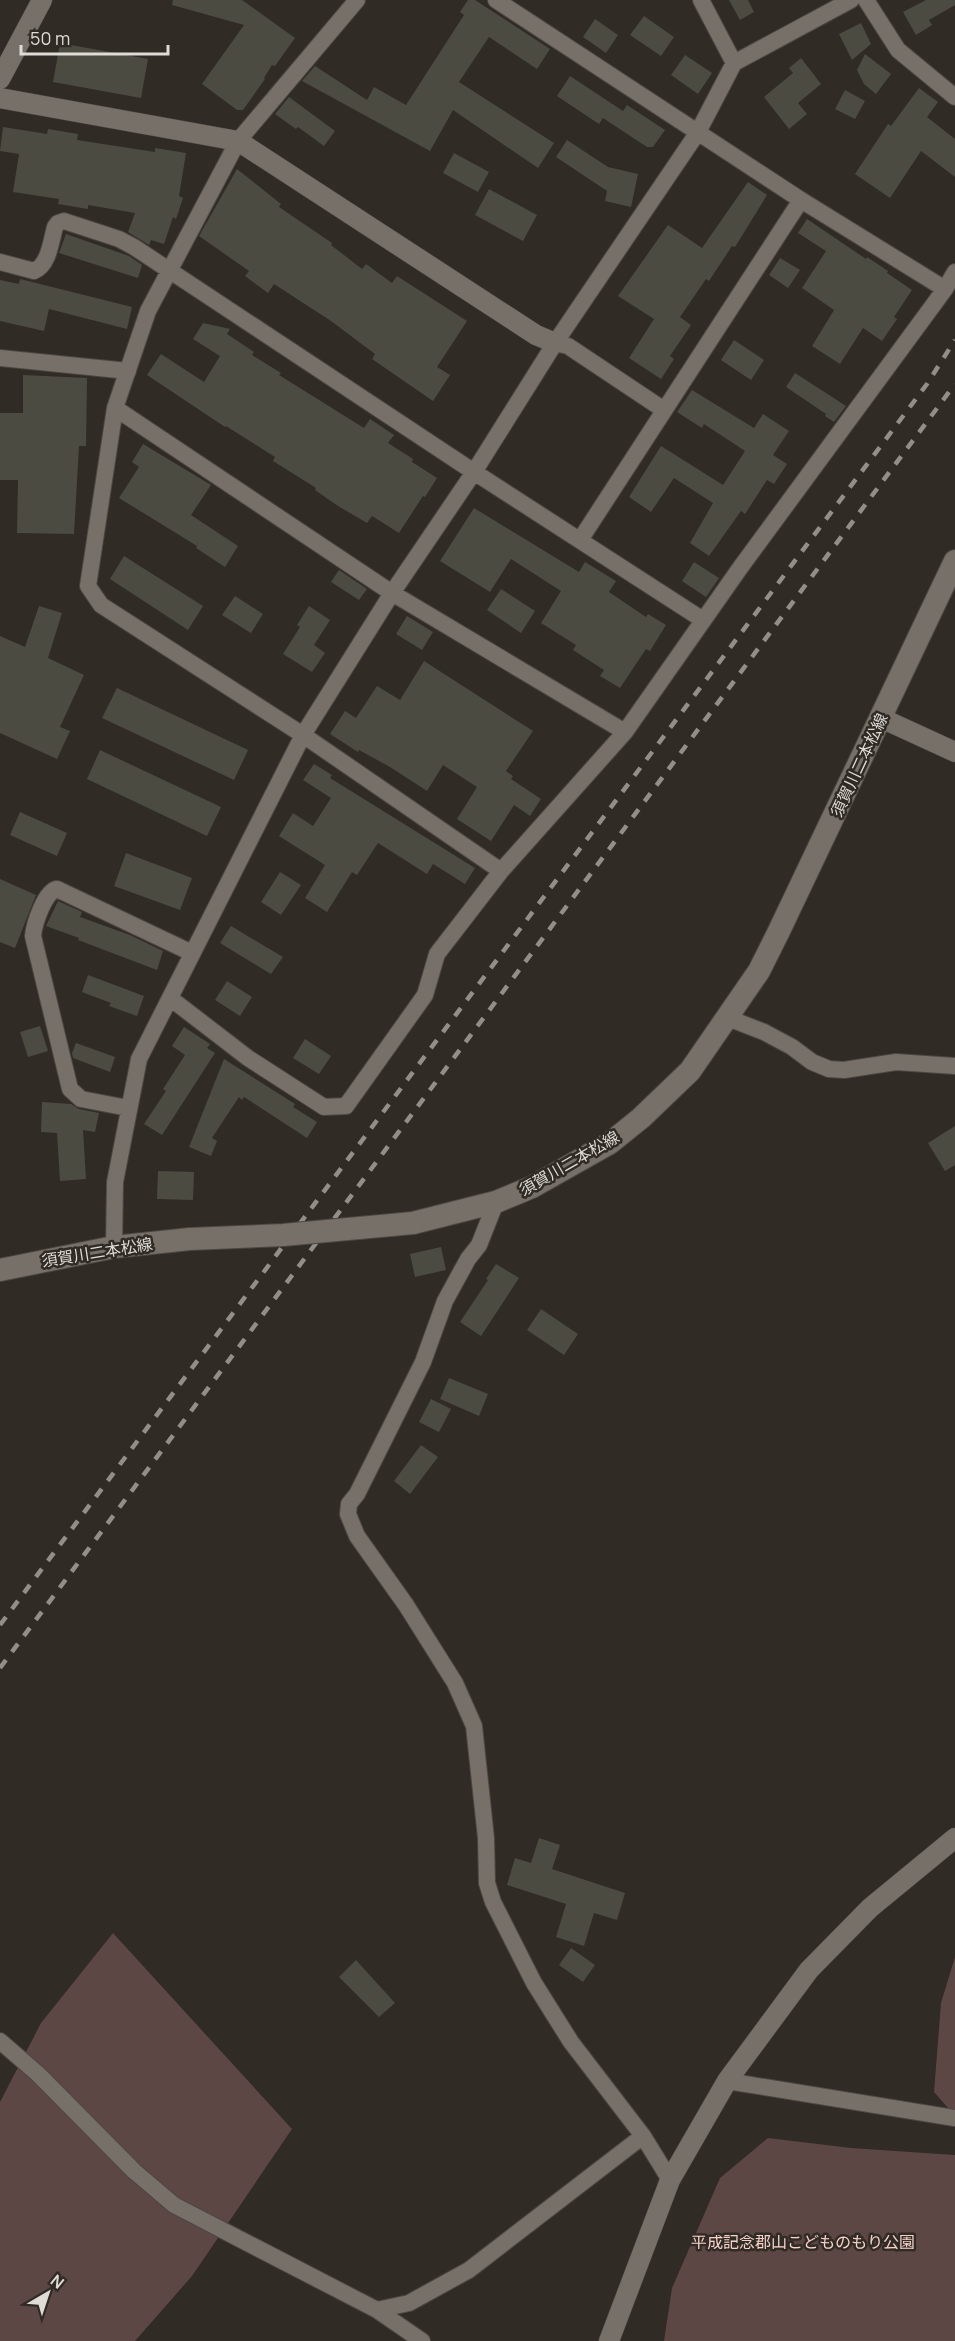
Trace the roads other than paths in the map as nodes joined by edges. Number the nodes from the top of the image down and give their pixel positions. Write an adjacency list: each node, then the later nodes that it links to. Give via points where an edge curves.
1 (42, 0): 7 (street)
2 (357, 0): 11 (street)
3 (496, 0): 10 (street)
4 (701, 0): 6 (street)
5 (864, 0): 6 (street); 8 (street, via 898,50)
6 (735, 63): 10 (street)
7 (0, 79)
8 (955, 97)
9 (0, 98): 11 (street)
10 (698, 132): 12 (street); 17 (street)
11 (238, 141): 14 (street); 17 (street, via 536,335)
12 (801, 200): 16 (street); 21 (street)
13 (0, 262): 14 (street, via 39,269 45,264 55,227 68,221 126,243)
14 (169, 271): 19 (street, via 148,311); 22 (street)
15 (955, 272): 16 (street)
16 (945, 289): 26 (street)
17 (555, 343): 21 (street, via 568,346); 22 (street)
18 (0, 358): 19 (street)
19 (128, 371): 20 (street)
20 (115, 408): 25 (street); 29 (street, via 88,586 101,605)
21 (664, 410): 23 (street)
22 (474, 472): 23 (street); 25 (street)
23 (580, 540): 26 (street)
24 (955, 561): 27 (main road, 須賀川二本松線)
25 (392, 593): 28 (street); 29 (street)
26 (703, 620): 28 (street)
27 (881, 718): 30 (street); 34 (main road, 須賀川二本松線, via 779,932)
28 (625, 732): 31 (street)
29 (303, 735): 31 (street); 32 (street)
30 (955, 752)
31 (501, 871): 33 (street, via 437,954 425,995 346,1106 324,1107 248,1058)
32 (192, 953): 33 (street); 36 (street, via 57,889 49,892 36,920 33,936 70,1089 81,1099)
33 (170, 998): 36 (street, via 139,1059)
34 (728, 1018): 35 (street, via 764,1032 829,1068 844,1070 896,1062); 37 (main road, 須賀川二本松線, via 690,1071 610,1143)
35 (955, 1066)
36 (128, 1108): 38 (street, via 115,1182)
37 (496, 1202): 38 (main road, 須賀川二本松線, bridge, via 413,1223); 44 (street, via 479,1245 445,1301 423,1362 349,1504 348,1514 357,1536 455,1683 474,1726 487,1883 493,1902 534,1983 565,2032)
38 (114, 1248): 39 (main road, 須賀川二本松線)
39 (0, 1270)
40 (955, 1838): 42 (street, via 870,1908 808,1970)
41 (0, 2041): 46 (street, via 174,2205)
42 (727, 2081): 43 (street); 45 (street)
43 (955, 2118)
44 (643, 2136): 45 (street); 46 (street, via 469,2270 409,2303)
45 (670, 2180): 48 (street)
46 (377, 2310): 47 (street)
47 (422, 2341)
48 (609, 2341)

